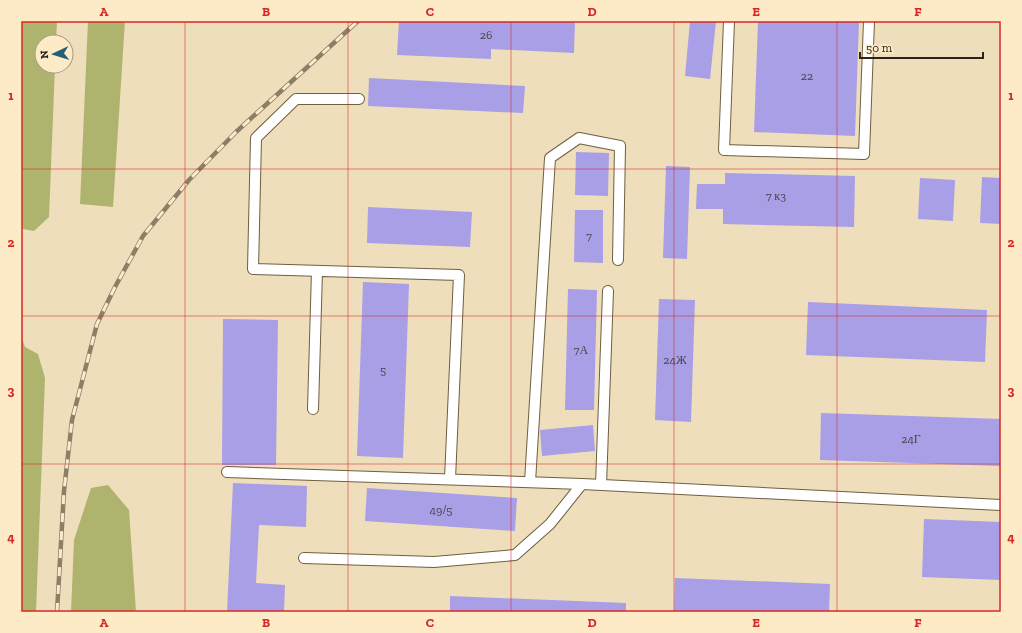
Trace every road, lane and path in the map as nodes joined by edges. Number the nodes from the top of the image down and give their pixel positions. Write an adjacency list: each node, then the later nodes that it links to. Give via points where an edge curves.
1 (729, 21): 2 (lane, via 724,150 864,154)
2 (870, 21)
3 (359, 99): 5 (lane, via 296,99 256,138 253,270)
4 (618, 260): 10 (lane, via 620,146 579,138 550,158)
5 (317, 271): 7 (lane); 9 (lane, via 459,275)
6 (608, 291): 12 (lane)
7 (313, 409)
8 (227, 472): 9 (lane)
9 (450, 479): 10 (lane)
10 (530, 482): 11 (lane)
11 (582, 484): 12 (lane); 14 (lane, via 550,524 515,555 434,562)
12 (601, 485): 13 (lane)
13 (1001, 505)
14 (304, 558)

